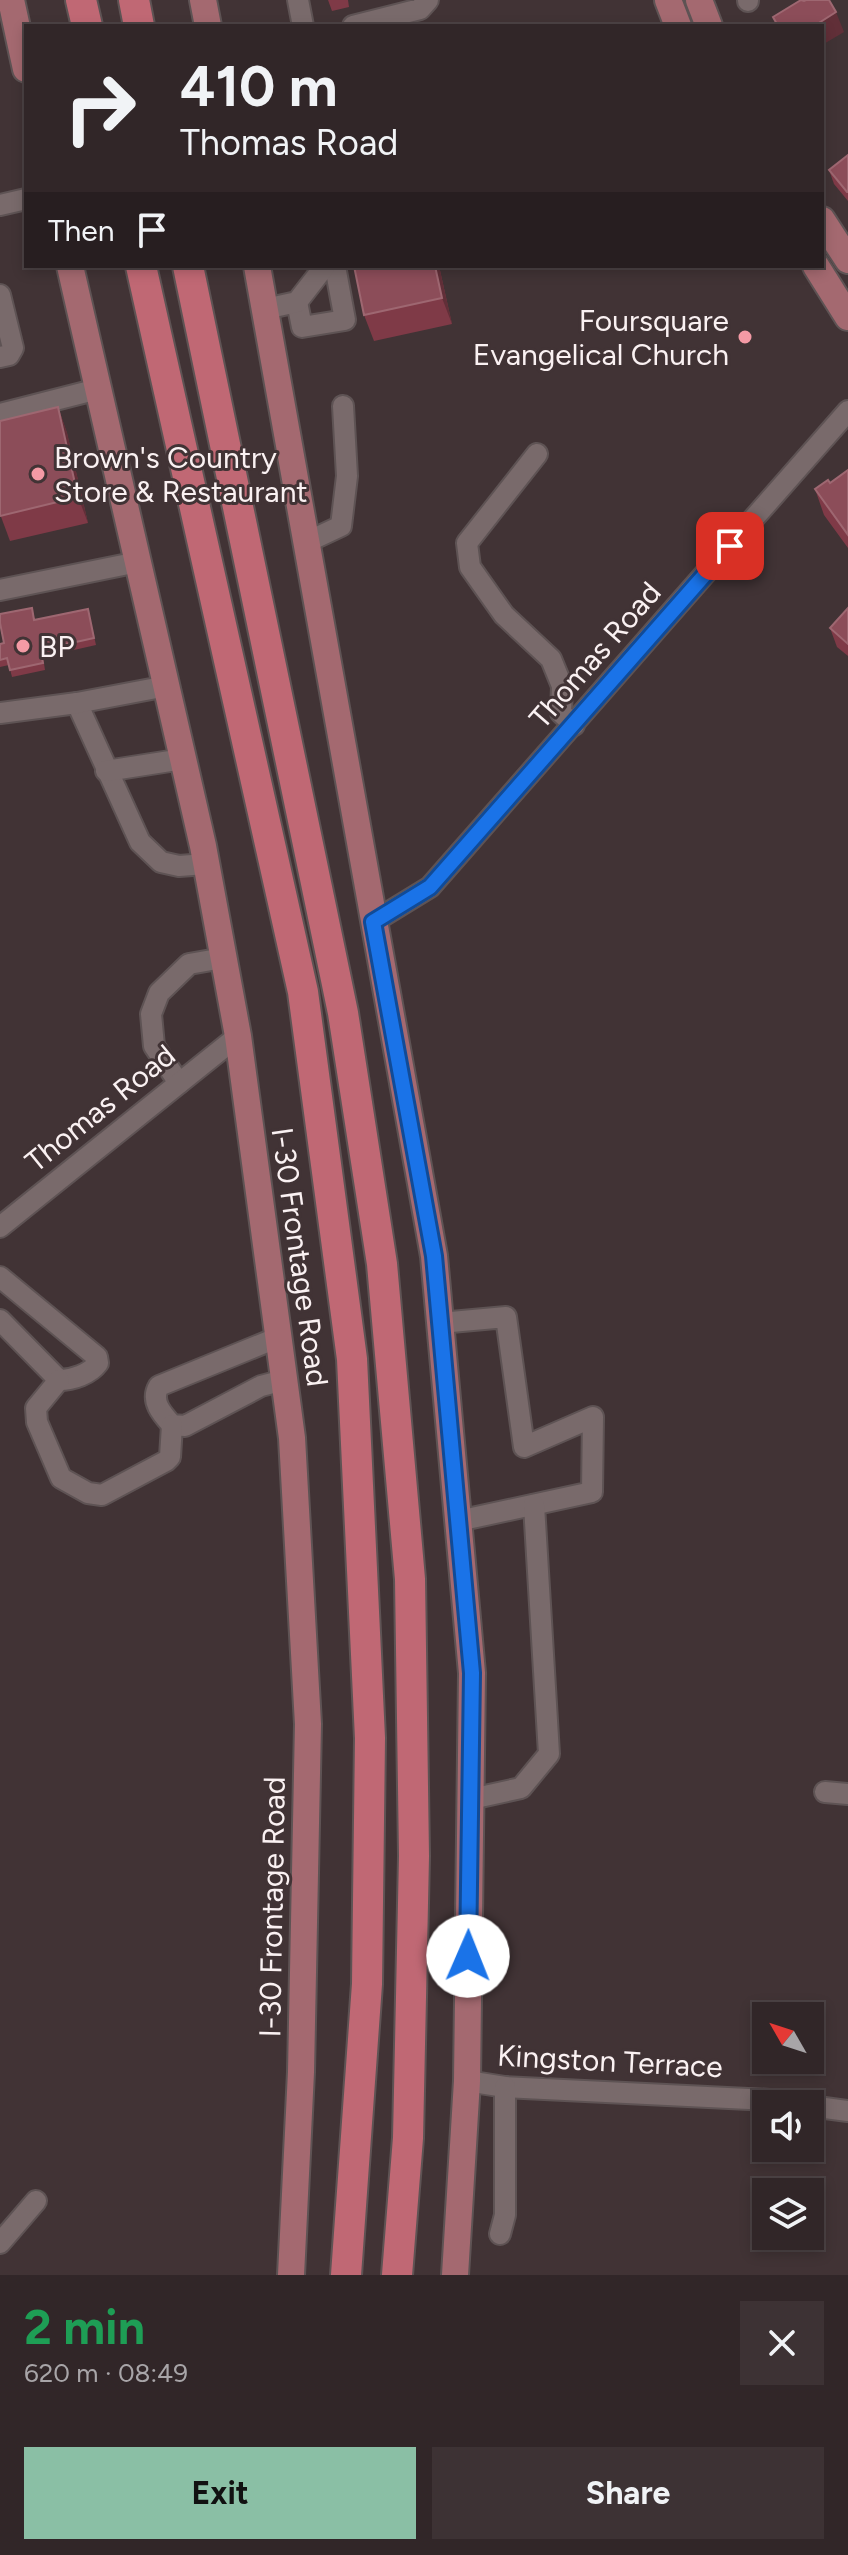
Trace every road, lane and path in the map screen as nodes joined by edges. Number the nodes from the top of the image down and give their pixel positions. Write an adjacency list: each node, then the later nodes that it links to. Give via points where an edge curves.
1 (11, 0): 16 (main road)
2 (81, 0): 9 (highway)
3 (134, 0): 10 (highway)
4 (203, 0): 11 (main road)
5 (298, 0): 12 (street)
6 (428, 0): 13 (street, via 420,9)
7 (668, 0): 14 (main road)
8 (699, 0): 15 (main road)
9 (87, 24)
10 (139, 24)
11 (208, 24)
12 (303, 24)
13 (361, 24)
14 (677, 24)
15 (708, 24)
16 (24, 60)
17 (24, 199): 18 (street)
18 (0, 205)
19 (824, 222): 20 (main road)
20 (845, 248)
21 (70, 268): 33 (main road, I-30 Frontage Road)
22 (141, 268): 74 (highway, via 303,992 352,1359 370,1738 367,1984)
23 (188, 268): 75 (highway, via 343,1013 382,1264 410,1579 414,1856 408,2138)
24 (257, 268): 30 (main road)
25 (323, 268): 29 (street)
26 (335, 268): 29 (street, via 345,320 302,327)
27 (817, 268): 31 (main road)
28 (0, 295): 32 (street, via 13,348)
29 (297, 302): 30 (street)
30 (265, 309): 38 (main road)
31 (848, 317)
32 (0, 357)
33 (98, 389): 36 (street); 39 (main road, I-30 Frontage Road)
34 (343, 406): 38 (street, via 347,476 341,526)
35 (848, 411): 44 (street, Thomas Road)
36 (0, 414)
37 (537, 454): 44 (street, via 467,543 470,567 504,615 551,659 562,686 561,713)
38 (307, 542): 48 (main road)
39 (138, 562): 40 (street); 41 (main road, I-30 Frontage Road)
40 (0, 590)
41 (167, 686): 42 (street); 45 (main road, I-30 Frontage Road)
42 (77, 703): 43 (street); 46 (street)
43 (0, 713)
44 (574, 725): 48 (street, Thomas Road, via 430,887)
45 (183, 759): 46 (street); 47 (main road, I-30 Frontage Road)
46 (106, 771): 47 (street, via 140,842 161,862)
47 (206, 864): 49 (main road, I-30 Frontage Road)
48 (373, 922): 55 (main road, via 434,1256)
49 (223, 958): 50 (main road, I-30 Frontage Road); 51 (street, via 189,964 159,993 151,1014 154,1046)
50 (238, 1036): 51 (street, Thomas Road); 56 (main road, I-30 Frontage Road)
51 (179, 1083): 52 (street, Thomas Road)
52 (0, 1227)
53 (0, 1277): 57 (street, via 97,1357 96,1368)
54 (0, 1320): 57 (street)
55 (440, 1323): 60 (street, via 506,1317 524,1447 593,1417 592,1492); 61 (main road)
56 (279, 1337): 58 (main road, I-30 Frontage Road); 59 (street, via 159,1386 156,1402)
57 (59, 1380): 59 (street, via 36,1408 37,1422 61,1478 88,1493 102,1495 166,1461)
58 (284, 1380): 59 (street, via 261,1386 185,1426); 73 (main road, I-30 Frontage Road, via 308,1724)
59 (172, 1425)
60 (534, 1505): 61 (street); 64 (street, via 549,1754 521,1788)
61 (458, 1521): 64 (main road, via 472,1673)
62 (825, 1792): 63 (street)
63 (848, 1794)
64 (471, 1799): 65 (main road)
65 (467, 2081): 66 (street, Kingston Terrace); 76 (main road)
66 (505, 2087): 67 (street, Kingston Terrace); 71 (street, via 505,2215)
67 (752, 2099)
68 (824, 2108): 69 (street)
69 (848, 2111)
70 (36, 2201): 72 (street)
71 (500, 2234)
72 (0, 2243)
73 (291, 2275)
74 (346, 2275)
75 (397, 2275)
76 (455, 2275)

